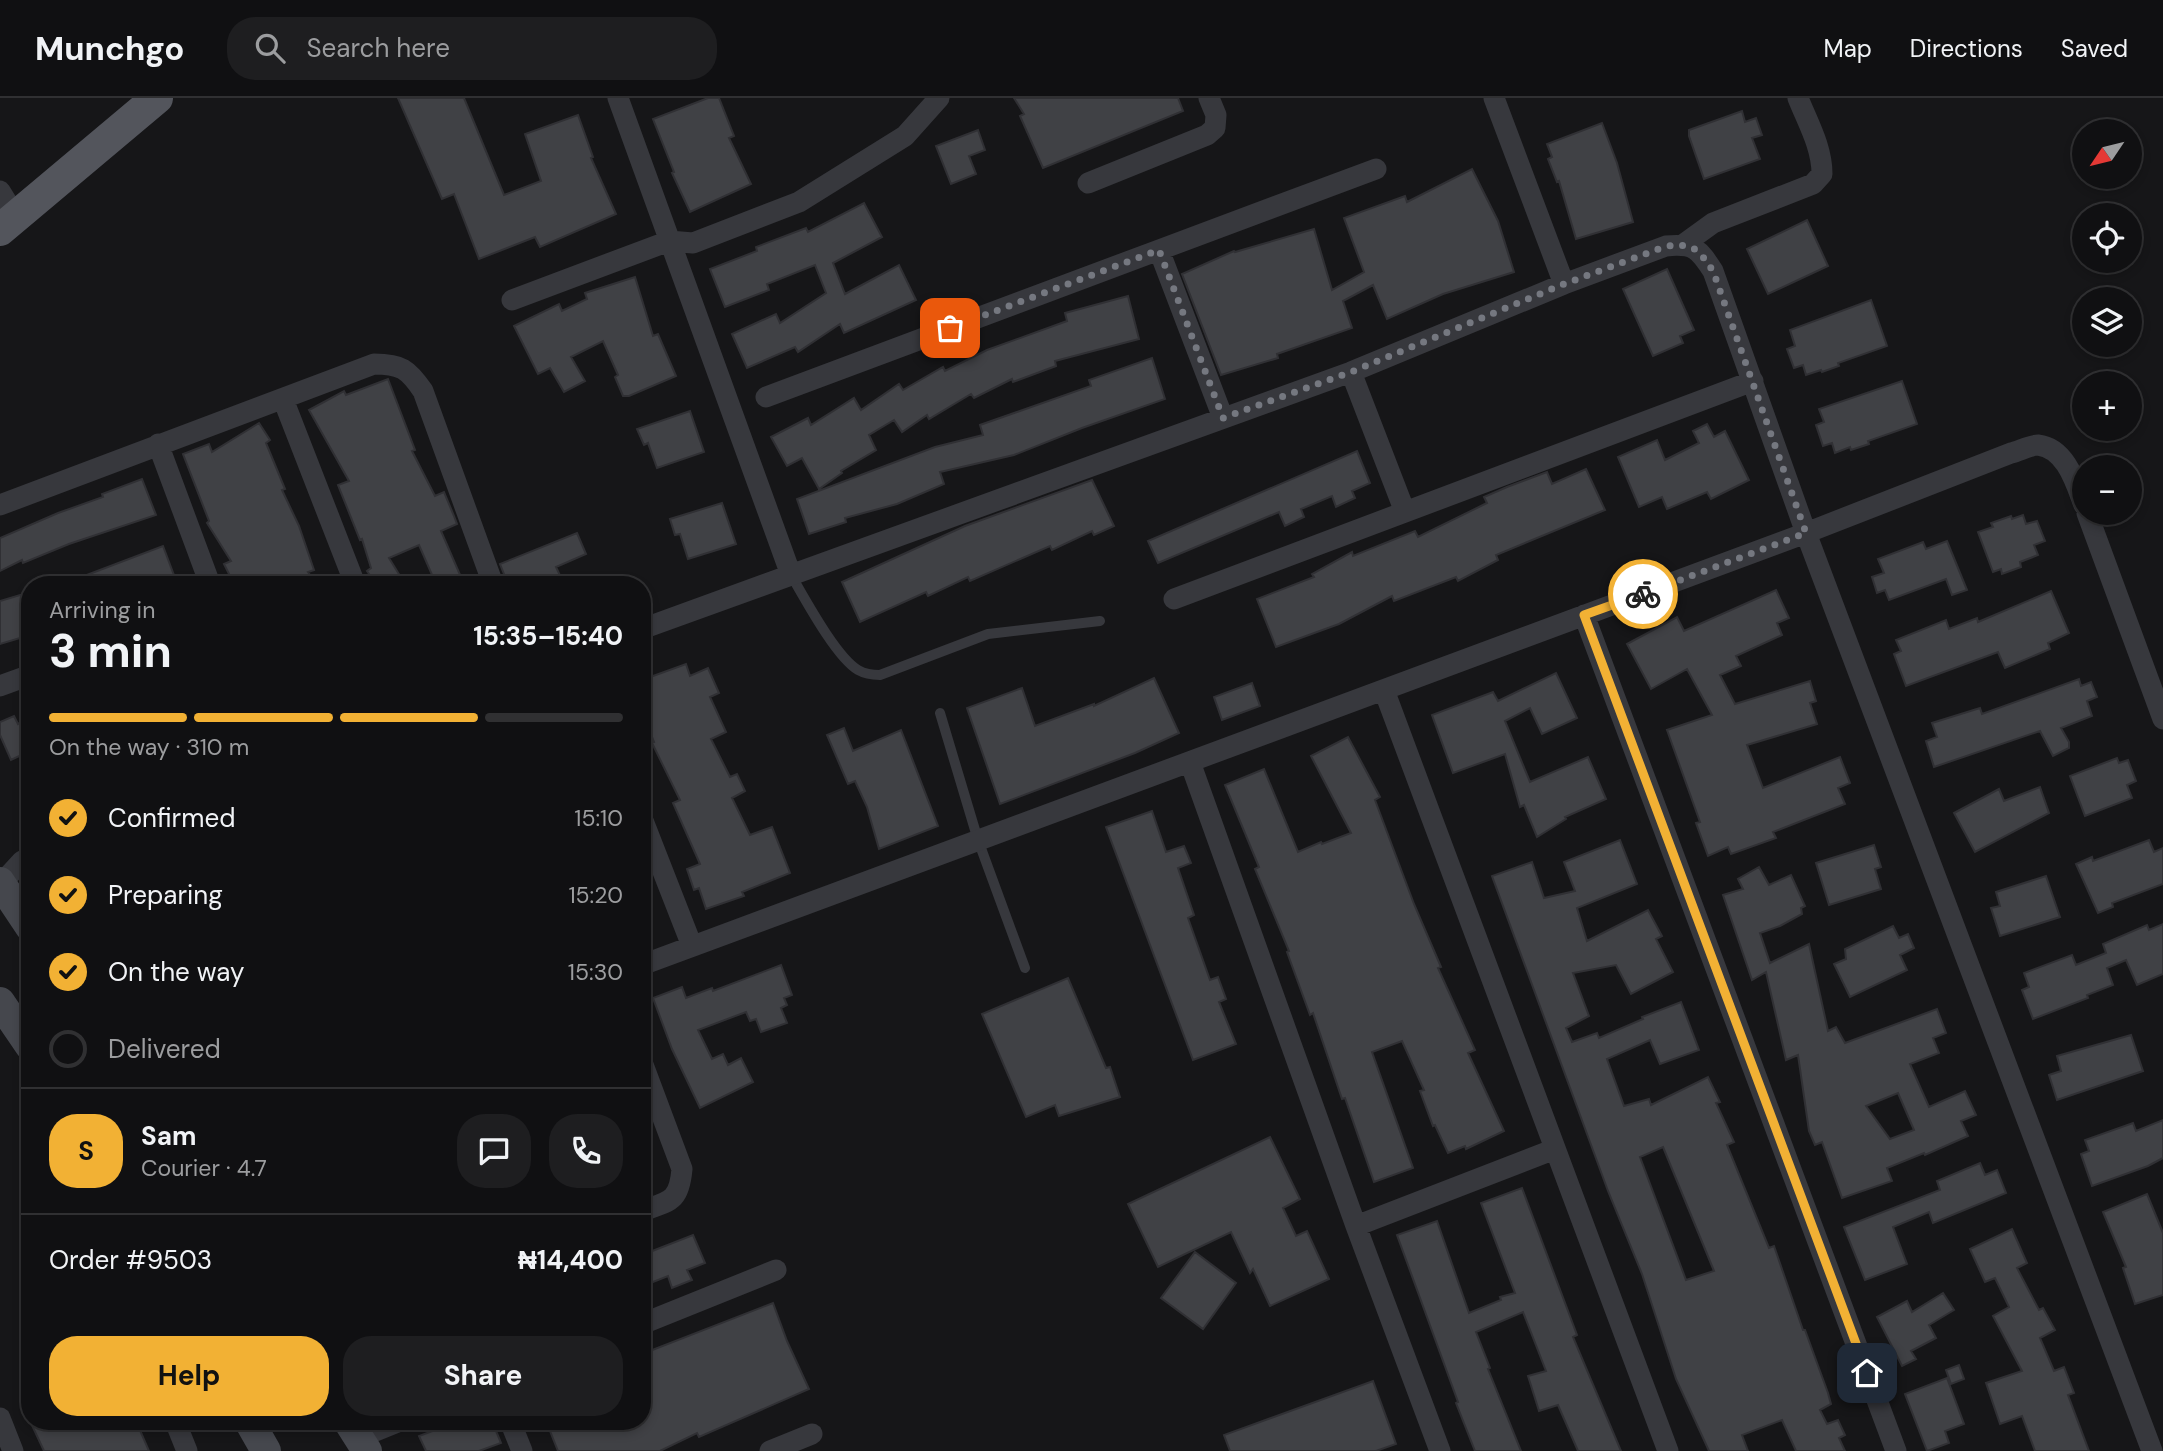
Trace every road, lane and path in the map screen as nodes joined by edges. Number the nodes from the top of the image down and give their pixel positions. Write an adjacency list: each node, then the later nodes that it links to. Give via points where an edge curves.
1 (157, 98): 9 (main road)
2 (618, 98): 10 (street)
3 (939, 98): 10 (street, via 905,136 799,202 694,243)
4 (1209, 98): 8 (street, via 1216,116 1215,128 1207,135)
5 (1493, 98): 13 (street)
6 (1798, 98): 11 (street, via 1817,144 1822,174 1813,184 1713,223)
7 (1376, 169): 12 (street)
8 (1088, 183)
9 (5, 213)
10 (669, 241): 14 (street); 26 (street)
11 (1684, 244): 13 (street); 16 (street, via 1701,253 1713,271)
12 (1159, 250): 17 (street); 19 (street)
13 (1564, 284): 15 (street)
14 (512, 300)
15 (1351, 372): 19 (street); 23 (street)
16 (1753, 381): 23 (street); 25 (street)
17 (766, 397)
18 (283, 399): 20 (street); 28 (street); 29 (street, via 374,365 395,364 411,374 423,391)
19 (1223, 418): 26 (street)
20 (158, 444): 22 (street); 27 (street)
21 (2072, 473): 25 (street, via 2056,452 2037,445)
22 (0, 505)
23 (1405, 512): 30 (street)
24 (2091, 525): 38 (street)
25 (1806, 533): 31 (street); 71 (street)
26 (791, 575): 32 (lane, via 845,658 869,675 988,634); 33 (street)
27 (207, 576)
28 (352, 576)
29 (490, 576)
30 (1174, 598)
31 (1584, 615): 36 (street); 70 (street)
32 (1100, 621)
33 (651, 626)
34 (21, 678): 35 (street)
35 (0, 686)
36 (1384, 690): 39 (street); 51 (street)
37 (940, 713): 40 (lane)
38 (2163, 719)
39 (1190, 762): 40 (street); 53 (street)
40 (978, 840): 45 (street); 47 (lane)
41 (651, 841): 45 (street)
42 (21, 862): 43 (street)
43 (0, 883): 44 (street)
44 (21, 913)
45 (692, 946): 46 (street)
46 (651, 962)
47 (1025, 968)
48 (0, 1002): 49 (street)
49 (21, 1033)
50 (651, 1086): 52 (street, via 682,1169 680,1188 670,1201)
51 (1555, 1149): 53 (street); 69 (street)
52 (651, 1208)
53 (1356, 1226): 68 (street)
54 (776, 1270): 55 (street)
55 (651, 1320)
56 (0, 1418): 63 (street)
57 (179, 1430): 64 (street)
58 (254, 1430): 65 (street)
59 (376, 1430): 62 (street)
60 (514, 1430): 66 (street)
61 (812, 1434): 67 (street)
62 (357, 1437)
63 (13, 1451)
64 (187, 1451)
65 (266, 1451)
66 (522, 1451)
67 (770, 1451)
68 (1440, 1451)
69 (1668, 1451)
70 (1896, 1451)
71 (2152, 1451)

